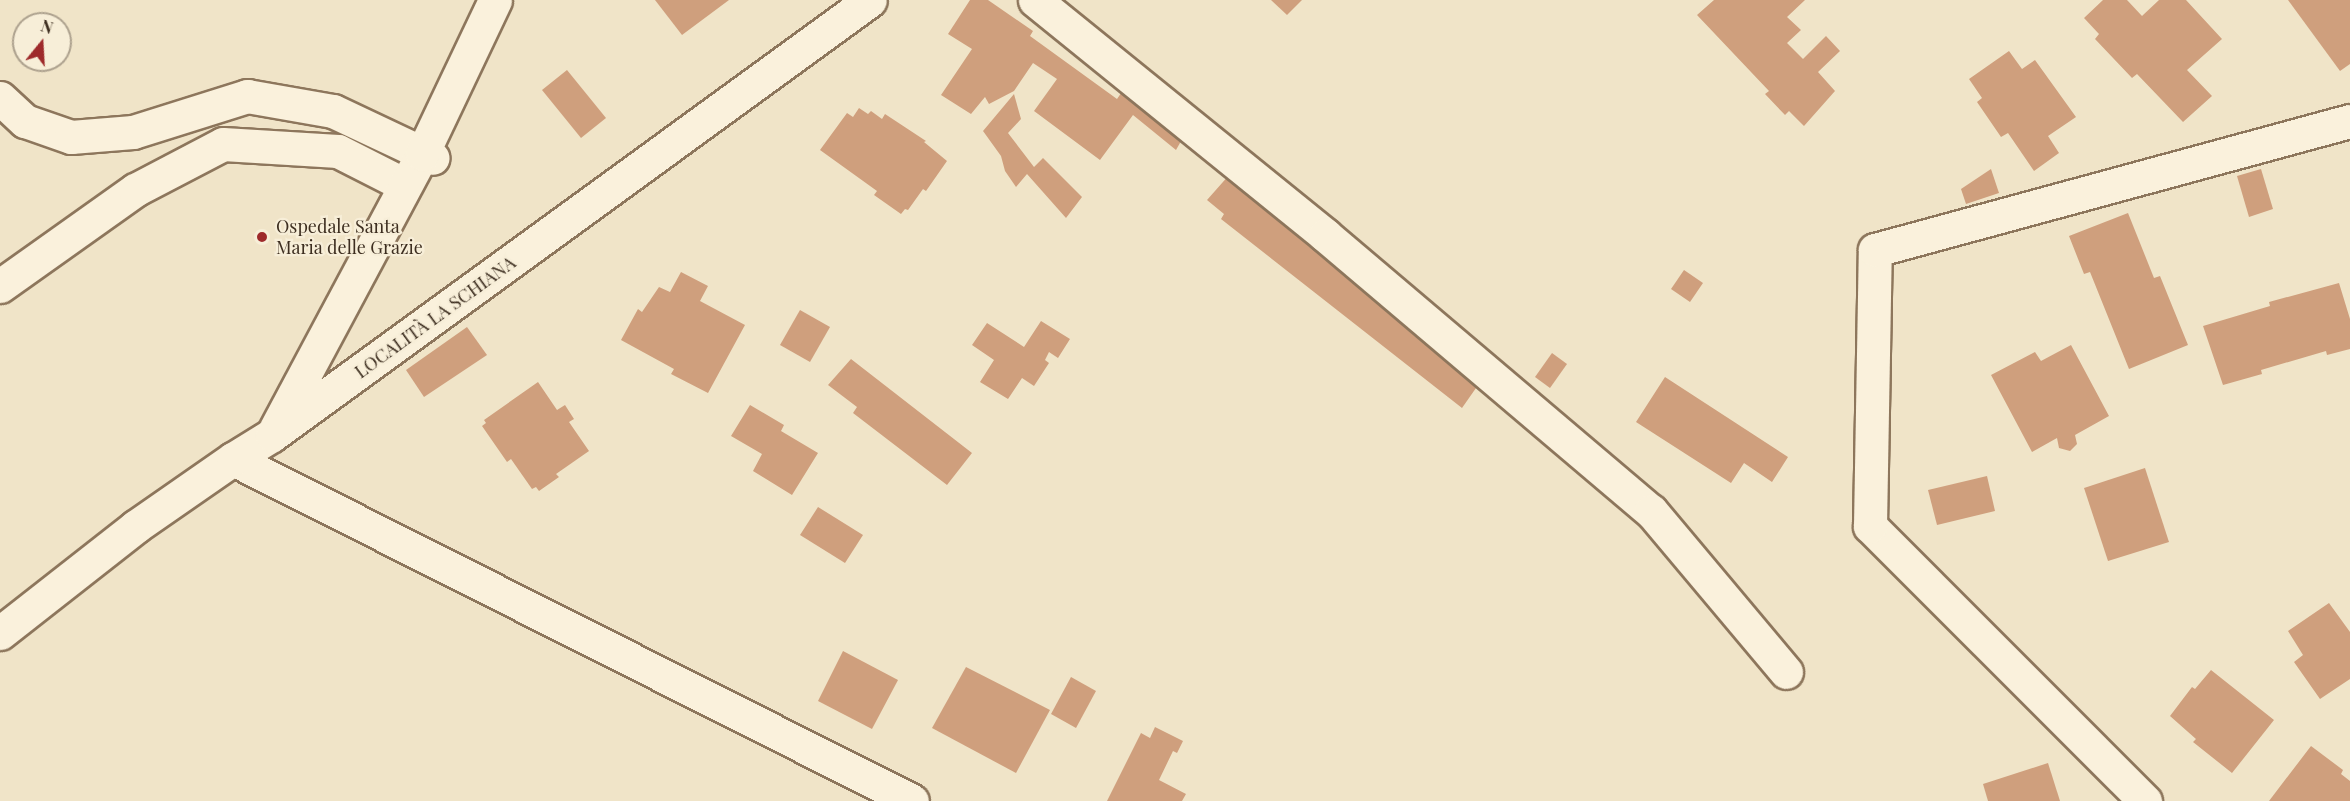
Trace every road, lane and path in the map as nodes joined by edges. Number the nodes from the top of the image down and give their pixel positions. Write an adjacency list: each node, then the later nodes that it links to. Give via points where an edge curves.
1 (495, 0): 7 (street)
2 (500, 0): 7 (street)
3 (870, 0): 10 (street, LOCALITÀ LA SCHIANA)
4 (1035, 0): 13 (street, via 1325,235 1651,511)
5 (0, 98): 7 (street, via 25,121 71,137 133,132 247,96 333,111)
6 (2350, 122): 15 (street, via 1875,250 1870,526)
7 (427, 156): 8 (street); 10 (street)
8 (405, 185): 9 (street, via 338,151 223,144 135,190); 10 (street)
9 (0, 286)
10 (280, 430): 11 (street, LOCALITÀ LA SCHIANA)
11 (233, 459): 12 (street, LOCALITÀ LA SCHIANA, via 135,527); 14 (street)
12 (0, 633)
13 (1786, 672)
14 (912, 801)
15 (2145, 801)

